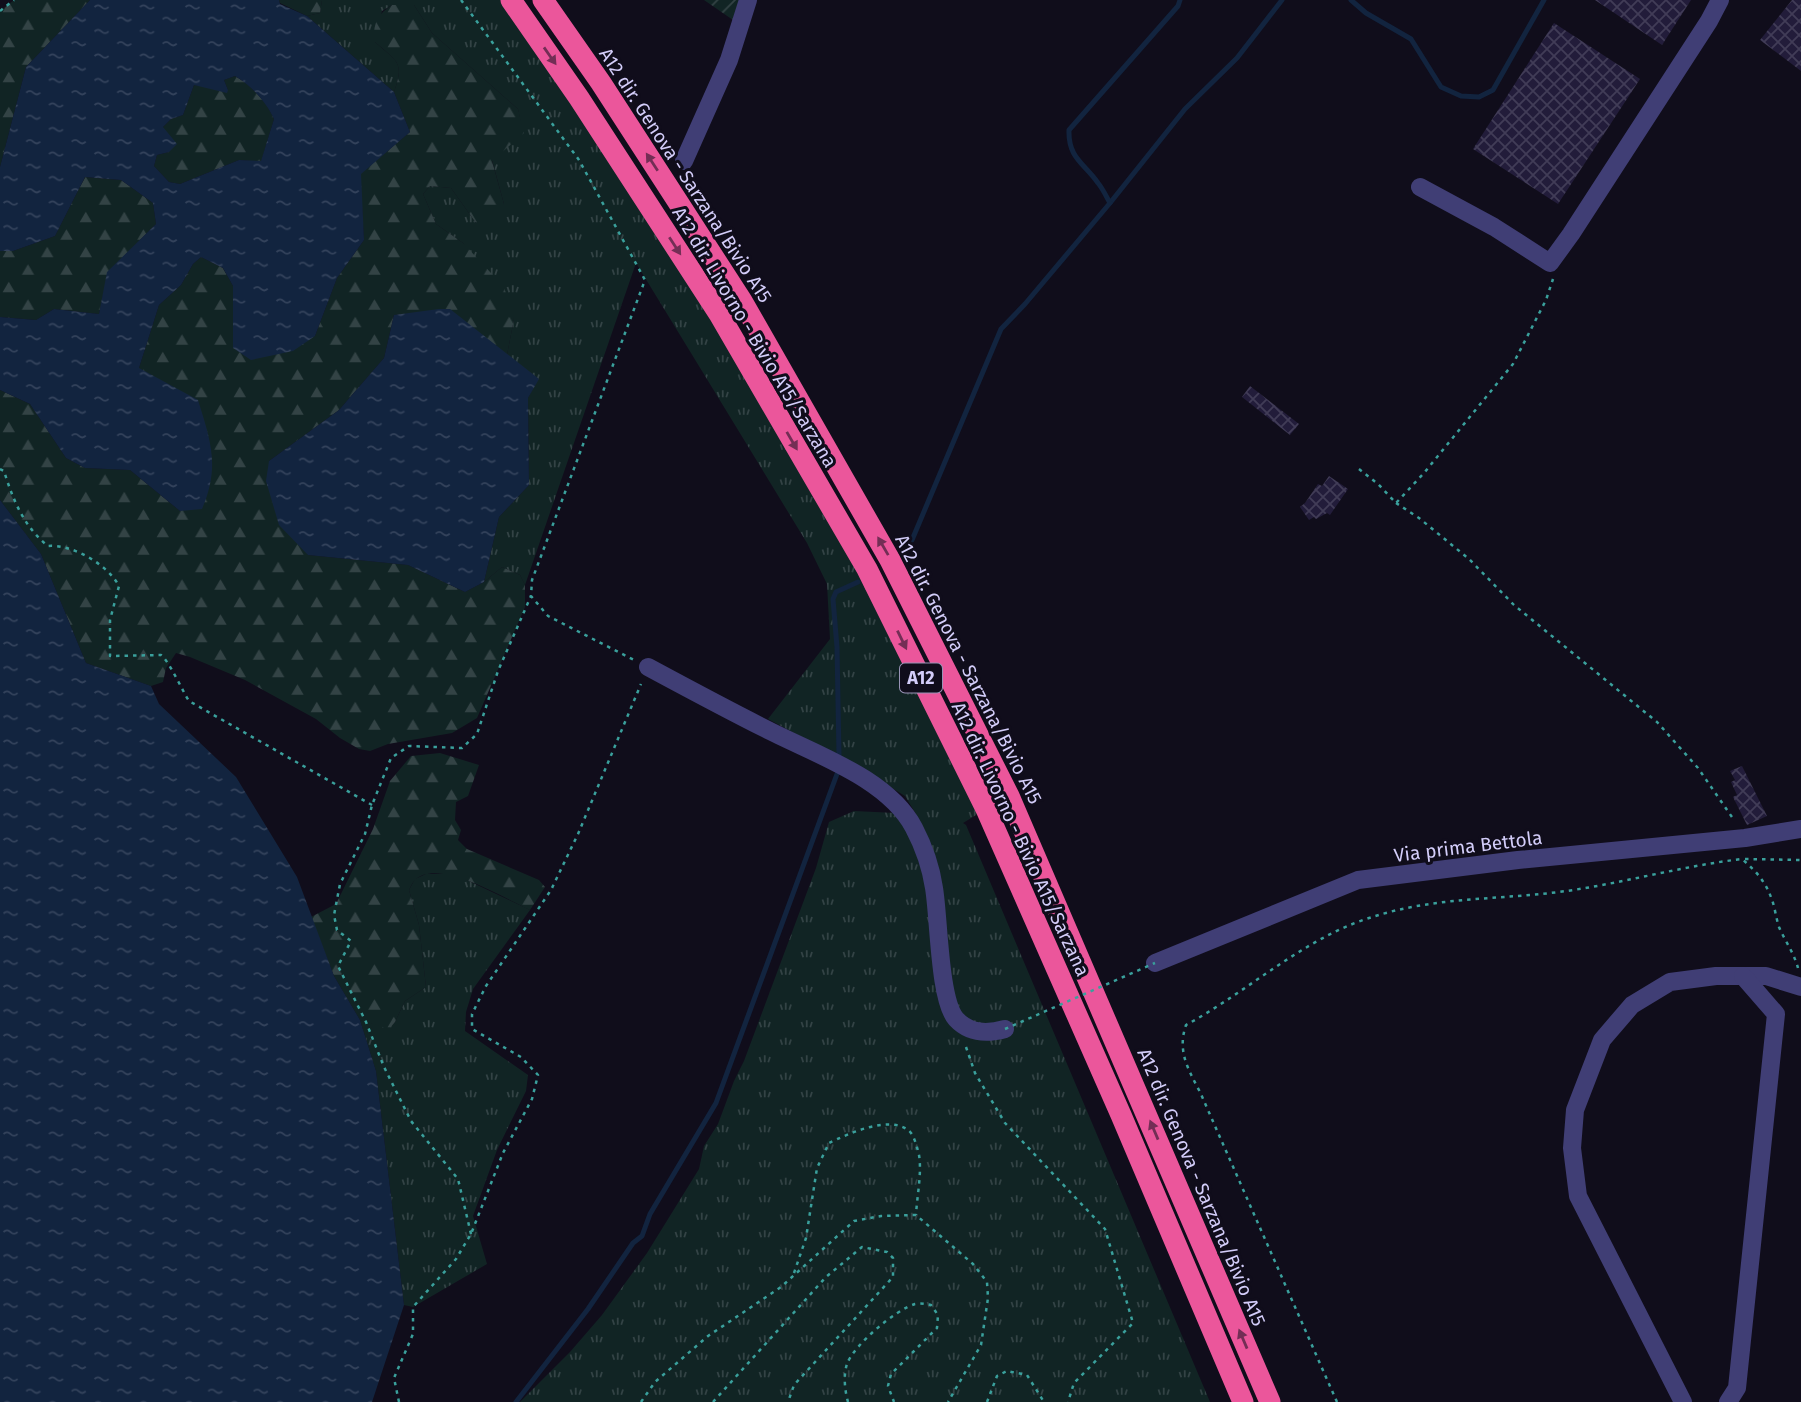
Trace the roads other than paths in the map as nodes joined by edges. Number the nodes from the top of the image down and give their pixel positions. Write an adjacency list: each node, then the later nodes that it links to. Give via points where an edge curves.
1 (511, 0): 13 (highway, A12 dir. Livorno - Bivio A15/Sarzana / A12, one-way to 13, via 719,314 867,569 986,809)
2 (543, 0): 14 (highway, A12 dir. Genova - Sarzana/Bivio A15 / A12, one-way to 2, via 1009,796 890,560 742,301)
3 (748, 0): 5 (street, via 729,60)
4 (1720, 0): 6 (street, via 1550,262)
5 (684, 161)
6 (1420, 187)
7 (648, 667): 12 (street, via 890,797 909,818 923,846 934,886 946,996 955,1018 988,1034)
8 (1801, 829): 9 (street, Via prima Bettola, via 1357,880)
9 (1155, 963)
10 (1743, 976): 11 (street, via 1766,976); 15 (street, via 1670,982 1632,1005 1602,1040 1575,1110 1572,1148 1578,1196); 16 (street, via 1776,1014 1737,1388)
11 (1797, 986)
12 (1005, 1028)
13 (1243, 1402)
14 (1270, 1402)
15 (1684, 1402)
16 (1728, 1402)

